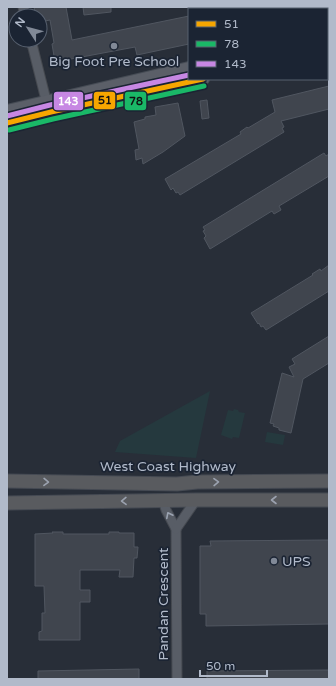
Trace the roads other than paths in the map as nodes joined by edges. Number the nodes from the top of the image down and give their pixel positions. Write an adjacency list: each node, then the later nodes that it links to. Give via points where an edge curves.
1 (33, 48): 6 (street)
2 (188, 68): 3 (main road)
3 (176, 71): 5 (main road, via 180,77); 6 (main road)
4 (198, 80): 5 (main road)
5 (180, 84): 6 (main road)
6 (49, 107): 7 (main road); 8 (main road)
7 (7, 111)
8 (7, 123)
9 (7, 481): 10 (highway, West Coast Highway, one-way to 10, via 177,484)
10 (329, 481)
11 (163, 500): 12 (highway); 14 (highway, one-way to 14); 15 (street, Pandan Crescent, one-way to 11)
12 (196, 500): 13 (highway, one-way to 12); 15 (street, Pandan Crescent)
13 (329, 500)
14 (7, 502)
15 (176, 529): 16 (street, Pandan Crescent)
16 (177, 679)

